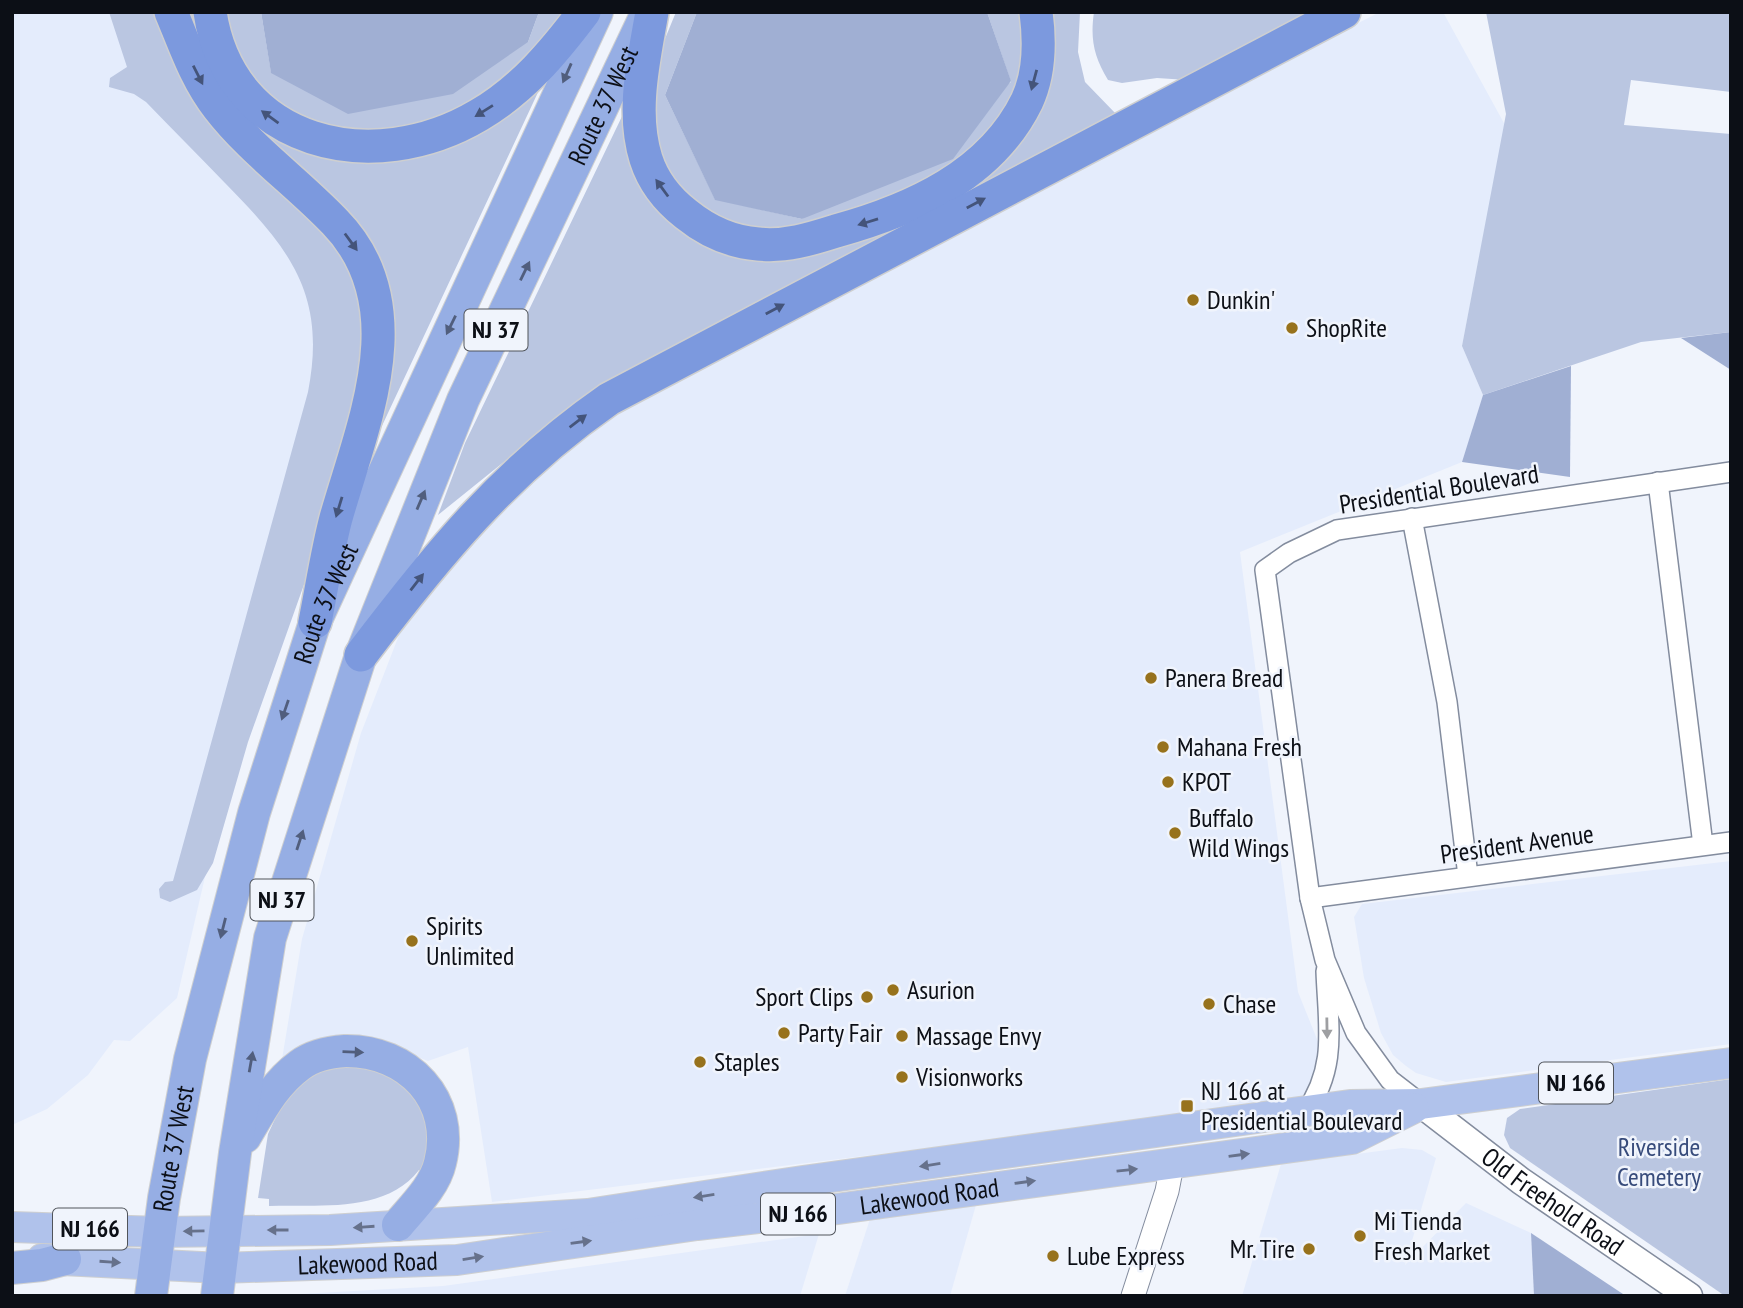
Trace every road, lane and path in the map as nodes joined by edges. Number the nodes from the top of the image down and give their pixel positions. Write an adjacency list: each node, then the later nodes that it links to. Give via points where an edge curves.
1 (171, 12): 11 (highway, one-way to 11, via 217,107 337,224 357,248 372,284 378,316 373,386 335,521)
2 (210, 12): 3 (highway, one-way to 2, via 531,76 477,116 418,140 374,146 304,136 255,105 228,69 216,43)
3 (584, 12)
4 (597, 12): 11 (highway, Route 37 West / NJ 37, one-way to 11)
5 (650, 12): 6 (highway, one-way to 5, via 1039,52 1028,98 1003,137 970,169 902,210 778,245 746,242 705,228 665,194 650,170 639,117); 12 (highway, Route 37 West / NJ 37, one-way to 5, via 463,400)
6 (1036, 12)
7 (1344, 12): 12 (highway, one-way to 7, via 438,555 491,496 553,440 609,399)
8 (1731, 471): 9 (street, Presidential Boulevard)
9 (1658, 482): 10 (street, Presidential Boulevard); 14 (street)
10 (1412, 518): 15 (street, via 1447,702); 16 (street, Presidential Boulevard, via 1337,530 1265,570)
11 (315, 622): 26 (highway, Route 37 West / NJ 37, one-way to 26, via 257,801 190,1059)
12 (361, 655): 21 (highway, Route 37 West / NJ 37, one-way to 12, via 270,937)
13 (1731, 842): 14 (street, President Avenue)
14 (1703, 845): 15 (street, President Avenue)
15 (1468, 876): 16 (street, President Avenue)
16 (1310, 898): 17 (street, Presidential Boulevard)
17 (1325, 960): 19 (street, Presidential Boulevard, via 1356,1032 1390,1080); 20 (street, Presidential Boulevard, one-way to 20, via 1327,1073)
18 (1731, 1063): 19 (main road, Lakewood Road / NJ 166)
19 (1421, 1104): 20 (main road, Lakewood Road / NJ 166, via 1350,1105); 22 (main road, Lakewood Road / NJ 166, one-way to 19, via 1352,1139); 34 (main road, Old Freehold Road, via 1521,1181)
20 (1305, 1113): 23 (main road, Lakewood Road / NJ 166, one-way to 23, via 588,1214)
21 (235, 1153): 23 (highway, one-way to 23, via 274,1088 302,1063 332,1052 378,1054 408,1067 430,1091 444,1128 434,1179); 25 (highway, Route 37 West / NJ 37)
22 (1172, 1165): 31 (main road, Lakewood Road / NJ 166, one-way to 22, via 457,1261 698,1225); 33 (street)
23 (398, 1225): 25 (main road, Lakewood Road / NJ 166, one-way to 25)
24 (12, 1227): 26 (main road, NJ 166)
25 (227, 1230): 26 (main road, NJ 166, one-way to 26); 31 (highway, NJ 37)
26 (160, 1232): 29 (highway, NJ 37)
27 (12, 1258): 28 (main road, NJ 166)
28 (65, 1259): 29 (main road, NJ 166, one-way to 29); 30 (highway)
29 (156, 1265): 31 (main road, NJ 166); 32 (highway, NJ 37)
30 (12, 1268)
31 (219, 1282)
32 (151, 1296)
33 (1133, 1296)
34 (1689, 1296)

